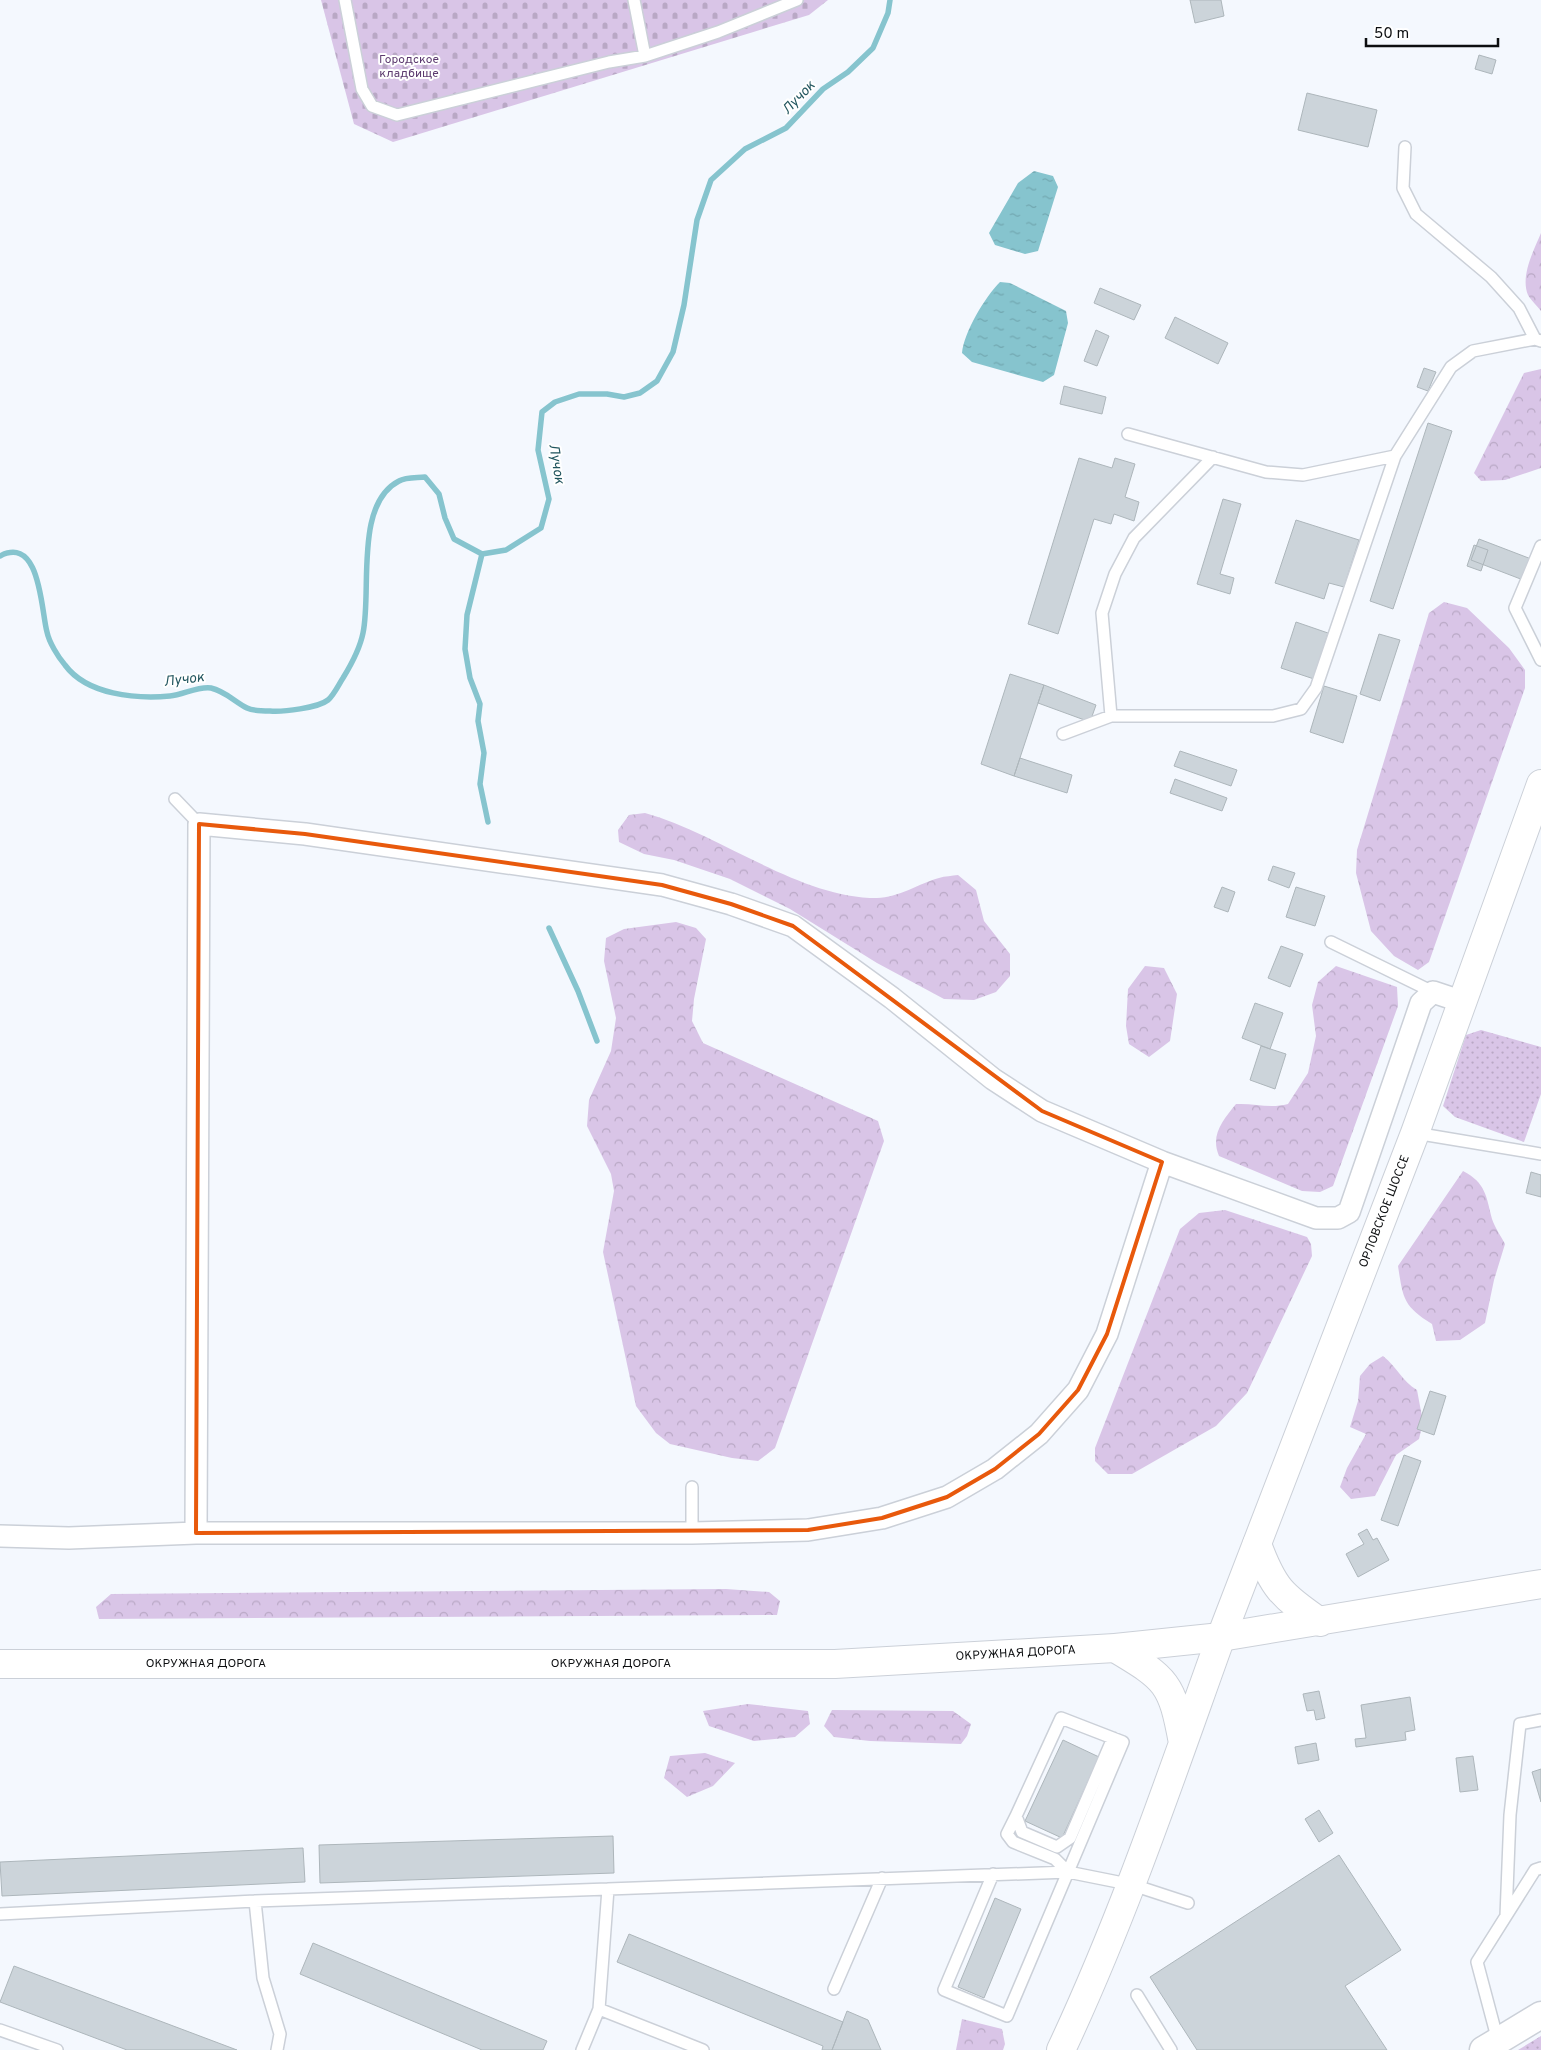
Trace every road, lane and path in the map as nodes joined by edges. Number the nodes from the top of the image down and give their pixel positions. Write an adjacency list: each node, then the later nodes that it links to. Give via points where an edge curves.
1 (345, 0): 4 (lane, via 362,89 372,106 397,115)
2 (634, 0): 4 (lane)
3 (797, 0): 4 (lane, via 718,32)
4 (645, 56)
5 (1405, 147): 6 (lane, via 1403,188 1416,214 1492,278 1519,308)
6 (1538, 340): 8 (lane, via 1473,351 1451,367)
7 (1128, 434): 9 (lane)
8 (1395, 456): 9 (lane, via 1303,475 1266,472); 12 (lane, via 1316,688 1301,709 1273,716)
9 (1213, 457): 12 (lane, via 1134,538 1115,574 1102,613)
10 (1541, 546): 11 (lane, via 1515,608)
11 (1541, 660)
12 (1111, 716): 13 (lane)
13 (1063, 734)
14 (1541, 784): 19 (main road, ОРЛОВСКОЕ ШОССЕ)
15 (175, 799): 16 (lane)
16 (199, 824): 22 (street, via 304,834 662,885 732,904 793,926 892,998 994,1079 1042,1111); 25 (street)
17 (1331, 942): 18 (lane)
18 (1433, 992): 19 (street); 22 (street, via 1421,1003 1348,1212 1338,1218 1316,1218)
19 (1463, 1002): 20 (main road, ОРЛОВСКОЕ ШОССЕ)
20 (1415, 1133): 21 (lane); 27 (main road, ОРЛОВСКОЕ ШОССЕ)
21 (1541, 1154)
22 (1162, 1162): 24 (street, via 1103,1342 1078,1390 1039,1434 995,1469 947,1497 882,1518 808,1530)
23 (692, 1487): 24 (lane)
24 (692, 1533): 25 (street)
25 (196, 1534): 26 (street, via 69,1538)
26 (0, 1536)
27 (1257, 1544): 29 (main road, via 1267,1573 1286,1598); 30 (main road, ОРЛОВСКОЕ ШОССЕ)
28 (1541, 1584): 29 (main road, ОКРУЖНАЯ ДОРОГА)
29 (1320, 1622): 30 (main road, ОКРУЖНАЯ ДОРОГА)
30 (1221, 1638): 31 (main road, ОКРУЖНАЯ ДОРОГА); 35 (main road, ОРЛОВСКОЕ ШОССЕ)
31 (1115, 1648): 32 (main road, ОКРУЖНАЯ ДОРОГА, via 835,1664); 35 (main road, via 1148,1668 1168,1686 1177,1710)
32 (0, 1664)
33 (1541, 1720): 46 (lane, via 1520,1724 1510,1815)
34 (1113, 1738): 36 (lane, via 1060,1718); 36 (lane, via 1070,1838 1057,1846 1048,1843 1022,1832); 38 (lane, via 1123,1742)
35 (1183, 1743): 41 (main road, ОРЛОВСКОЕ ШОССЕ)
36 (1016, 1816): 38 (lane, via 1007,1834 1012,1842 1055,1859)
37 (1541, 1868): 46 (lane, via 1536,1870)
38 (1068, 1872): 39 (lane); 39 (lane, via 1006,2016 944,1990); 41 (lane)
39 (994, 1874): 40 (lane)
40 (882, 1878): 42 (lane); 47 (lane)
41 (1132, 1885): 44 (lane); 57 (main road, ОРЛОВСКОЕ ШОССЕ)
42 (608, 1889): 43 (lane); 49 (lane)
43 (255, 1901): 45 (lane); 54 (lane, via 263,1978 280,2034)
44 (1188, 1903)
45 (0, 1914)
46 (1506, 1916): 52 (lane, via 1477,1962)
47 (834, 1989)
48 (1137, 1995): 58 (lane)
49 (599, 2009): 55 (lane); 56 (lane)
50 (1541, 2015): 52 (street)
51 (0, 2030): 53 (lane)
52 (1490, 2045)
53 (57, 2050)
54 (277, 2050)
55 (582, 2050)
56 (703, 2050)
57 (1061, 2050)
58 (1171, 2050)

